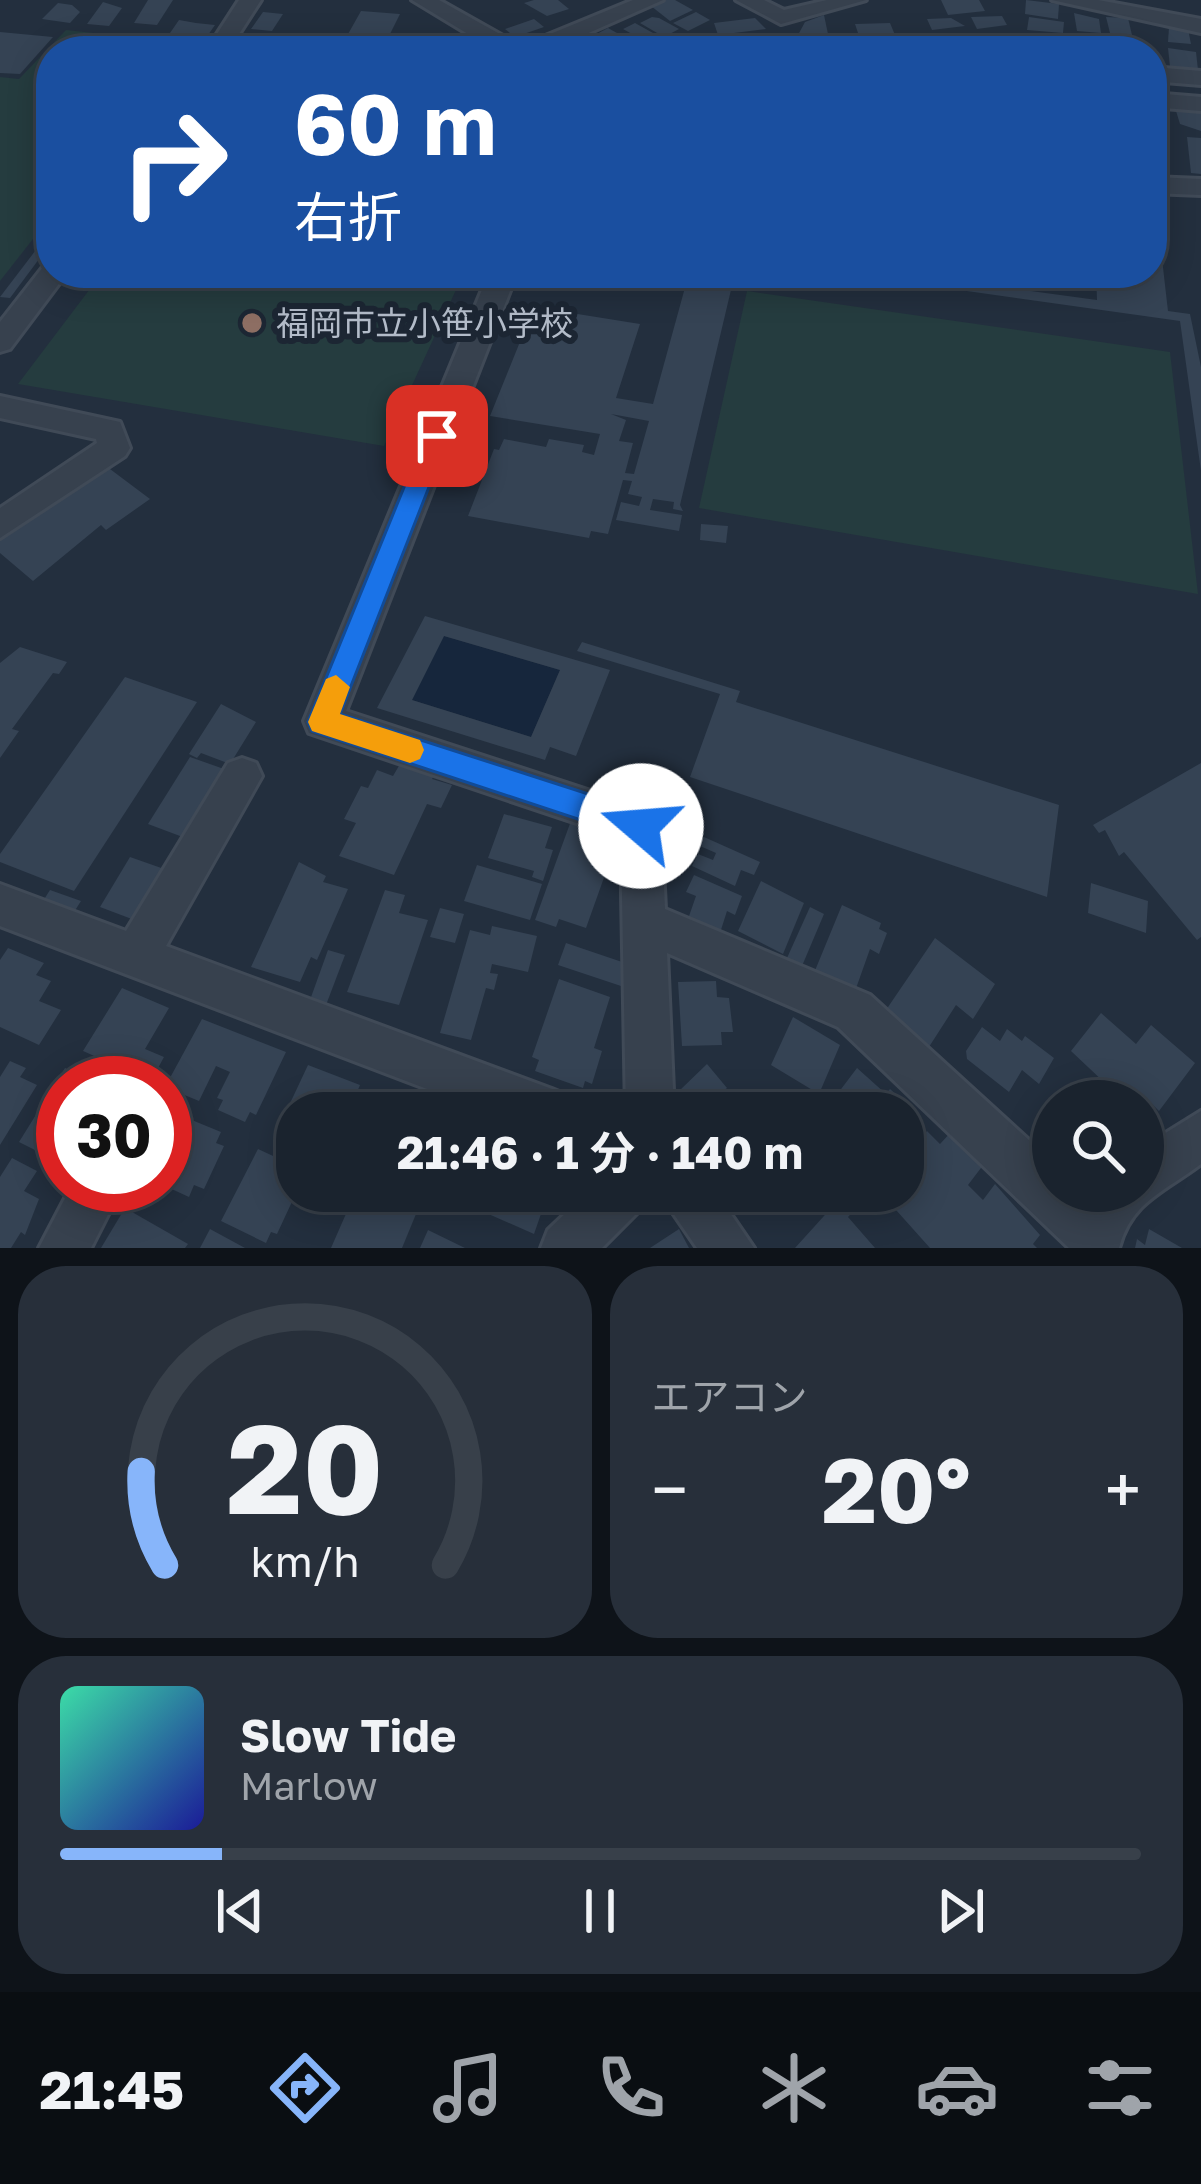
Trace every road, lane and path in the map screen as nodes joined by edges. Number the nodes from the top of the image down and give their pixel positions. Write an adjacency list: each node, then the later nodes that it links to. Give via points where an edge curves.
1 (250, 0): 8 (street)
2 (423, 0): 9 (street)
3 (652, 0): 10 (street)
4 (747, 0): 5 (street, via 782,26)
5 (855, 0)
6 (1063, 0): 7 (street)
7 (1201, 26)
8 (227, 36)
9 (487, 36)
10 (571, 36)
11 (1167, 75): 12 (street)
12 (1201, 78)
13 (1167, 101): 14 (street)
14 (1201, 104)
15 (1167, 185): 16 (street)
16 (1201, 187)
17 (41, 288): 19 (street)
18 (496, 288): 24 (street, via 322,722 641,826)
19 (0, 342)
20 (0, 407): 21 (street, via 109,430 114,448)
21 (0, 525)
22 (242, 776): 25 (street)
23 (0, 905): 25 (street)
24 (644, 922): 27 (street); 34 (street, via 854,1011)
25 (135, 958): 26 (street)
26 (496, 1092)
27 (649, 1092)
28 (1201, 1135): 29 (street)
29 (1164, 1162)
30 (84, 1212): 35 (street)
31 (603, 1212): 36 (street)
32 (700, 1212): 37 (street)
33 (1104, 1212): 34 (street)
34 (1095, 1242)
35 (64, 1248)
36 (566, 1248)
37 (728, 1248)

